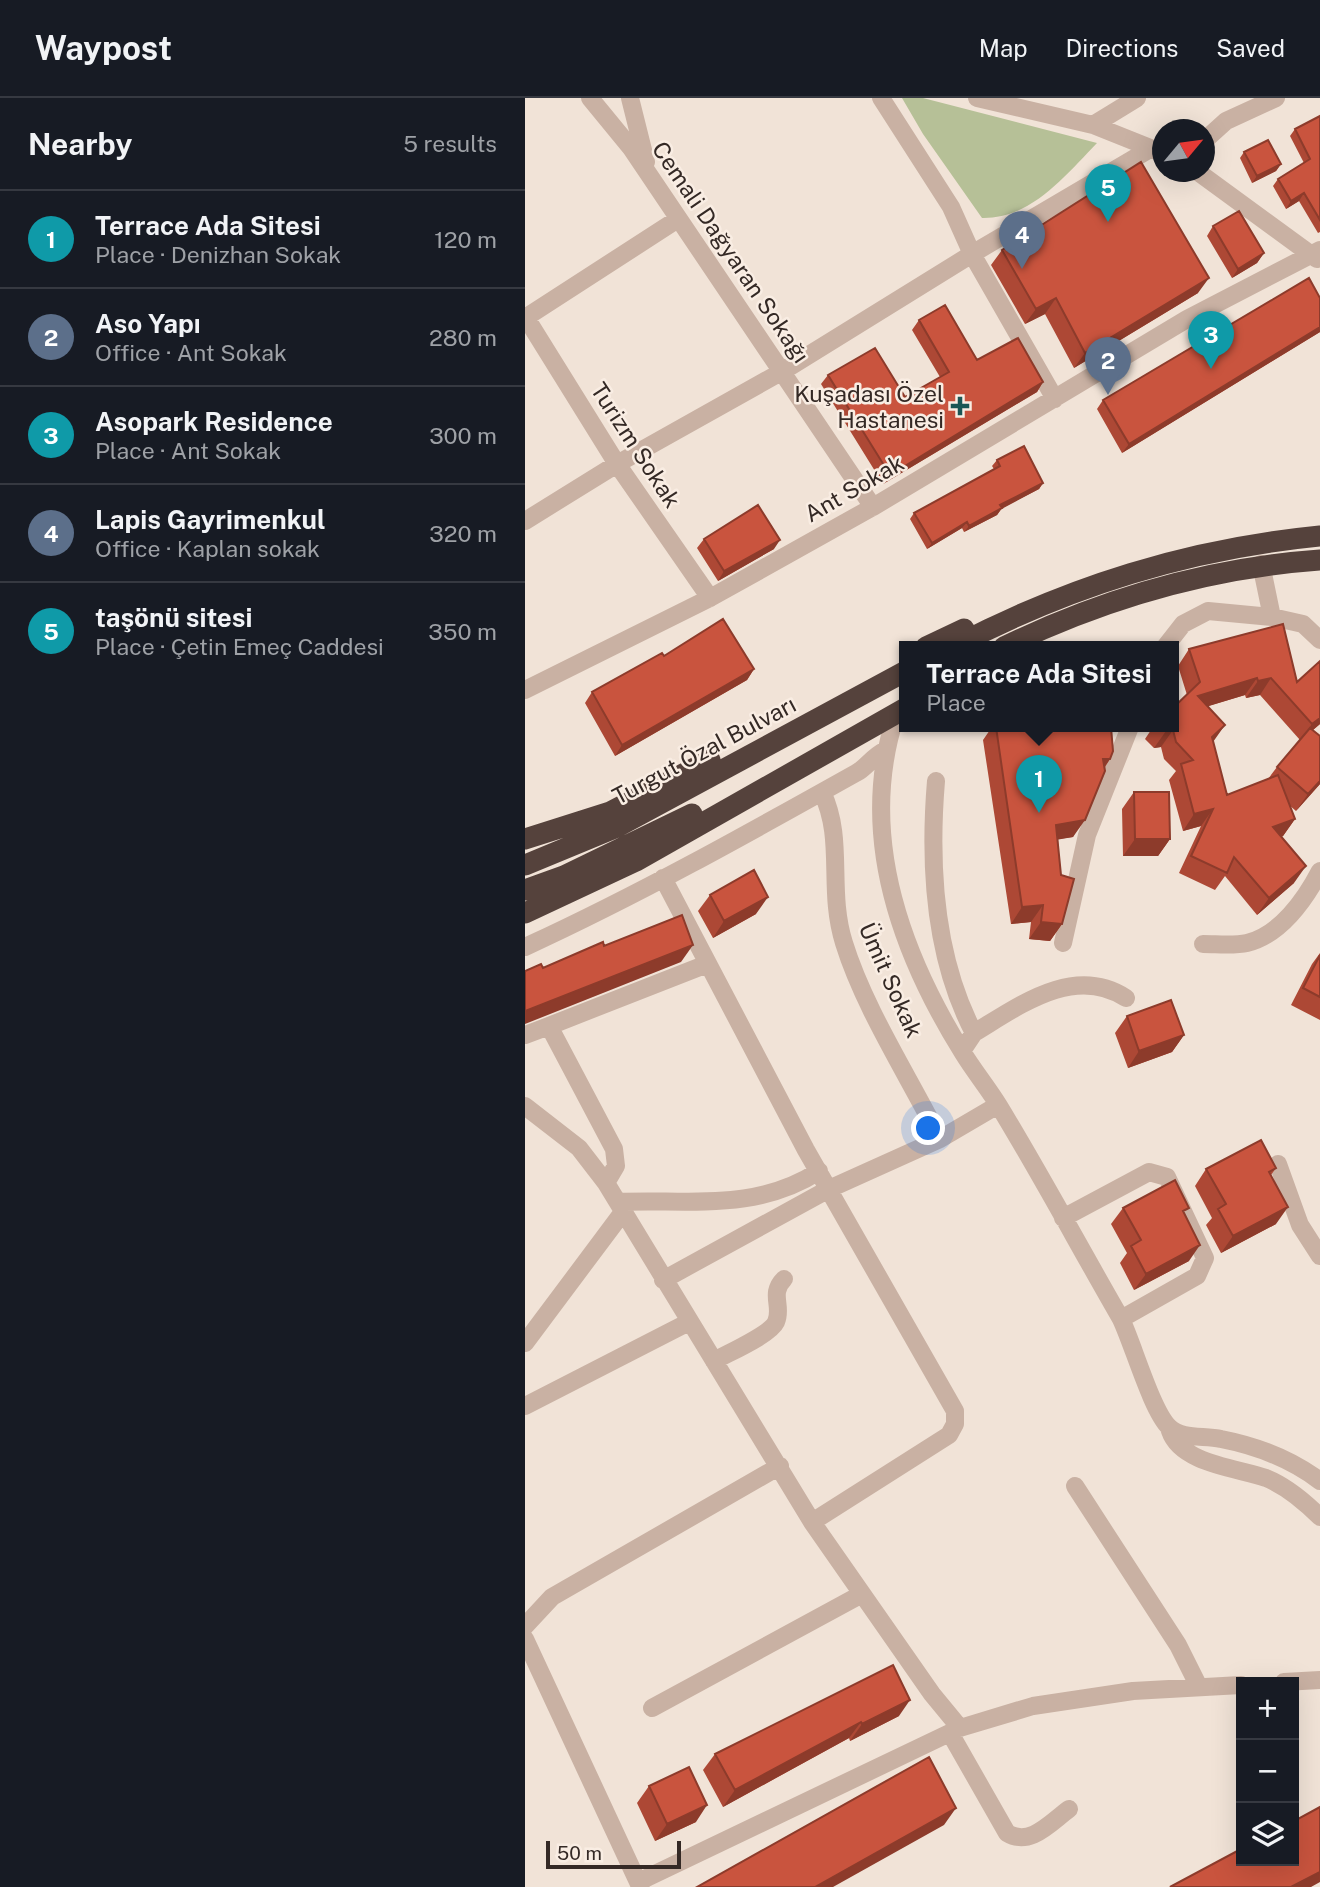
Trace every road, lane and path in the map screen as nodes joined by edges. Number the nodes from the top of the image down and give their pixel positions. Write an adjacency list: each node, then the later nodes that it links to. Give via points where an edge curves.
1 (590, 98): 12 (street, Cemali Dağyaran Sokağı)
2 (630, 98): 12 (street)
3 (881, 98): 14 (street, via 951,207)
4 (977, 98): 7 (street)
5 (1137, 98): 7 (street)
6 (1276, 98): 8 (street, via 1226,121)
7 (1093, 125): 9 (street)
8 (1215, 131)
9 (1152, 149)
10 (1152, 153): 14 (street)
11 (1212, 182): 15 (street)
12 (655, 185): 13 (street, Cemali Dağyaran Sokağı)
13 (678, 219): 16 (street); 17 (street, Cemali Dağyaran Sokağı)
14 (972, 254): 17 (street); 18 (street)
15 (1317, 255): 18 (street, Ant Sokak, via 1187,319)
16 (525, 317): 19 (street, Turizm Sokak)
17 (783, 371): 19 (street); 20 (street, Cemali Dağyaran Sokağı)
18 (1055, 399): 20 (street, Ant Sokak)
19 (617, 464): 21 (street); 26 (street, Turizm Sokak)
20 (873, 507): 26 (street, Ant Sokak)
21 (525, 521)
22 (1320, 536): 25 (highway, via 1197,554)
23 (1320, 560): 24 (highway)
24 (1261, 564): 27 (street); 32 (highway, via 1132,594)
25 (1078, 588): 30 (highway); 31 (highway)
26 (710, 598): 36 (street, Ant Sokak)
27 (1272, 617): 28 (street); 33 (street, via 1208,611 1183,624)
28 (1311, 624): 29 (street)
29 (1320, 640)
30 (939, 641)
31 (966, 641)
32 (1019, 641)
33 (1170, 641)
34 (899, 661): 45 (highway, via 610,812)
35 (899, 675): 46 (highway, Turgut Özal Bulvarı, via 617,827)
36 (525, 690)
37 (899, 709): 41 (highway)
38 (899, 709): 49 (highway, via 629,846)
39 (899, 713): 42 (street)
40 (1128, 732): 51 (street, via 1087,835)
41 (846, 743): 42 (street, via 874,740); 50 (highway, via 636,861)
42 (884, 751): 44 (street, via 868,760 861,771); 59 (street, via 882,831 892,899 918,969)
43 (936, 781): 57 (street, via 932,843 939,914 953,985)
44 (822, 792): 48 (street); 62 (street, Ümit Sokak, via 833,817 834,901 844,944)
45 (525, 839)
46 (525, 865)
47 (1320, 872): 52 (street, via 1302,901 1266,935 1246,944)
48 (663, 878): 53 (street); 64 (street)
49 (525, 890)
50 (525, 913)
51 (1063, 943)
52 (1203, 944)
53 (525, 947)
54 (702, 966): 56 (street)
55 (1126, 998): 57 (street, via 1111,988 1058,988)
56 (549, 1026): 58 (street); 65 (street, via 614,1149 616,1166)
57 (974, 1033): 59 (street)
58 (525, 1035)
59 (962, 1051): 61 (street)
60 (525, 1105): 65 (street, via 579,1148)
61 (998, 1105): 62 (street); 68 (street)
62 (940, 1139): 66 (street)
63 (1278, 1164): 69 (street, via 1300,1225)
64 (819, 1171): 66 (street); 67 (street, via 783,1190 737,1202)
65 (607, 1183): 67 (street)
66 (829, 1189): 71 (street); 82 (street, via 956,1417 949,1435)
67 (620, 1207): 71 (street); 74 (street)
68 (1063, 1218): 72 (street); 72 (street, via 1149,1172 1167,1177 1205,1258 1197,1276)
69 (1320, 1256)
70 (784, 1279): 75 (street, via 775,1295 775,1324)
71 (663, 1280): 73 (street)
72 (1121, 1318): 77 (street, via 1150,1393)
73 (689, 1322): 75 (street); 76 (street)
74 (525, 1343)
75 (714, 1361): 78 (street)
76 (525, 1406)
77 (1169, 1427): 79 (street, via 1183,1435 1256,1448 1298,1464); 81 (street, via 1173,1439 1189,1451 1221,1467 1266,1478 1290,1491)
78 (780, 1466): 82 (street); 84 (street, via 552,1597)
79 (1320, 1481)
80 (1075, 1486): 89 (street, via 1178,1645)
81 (1320, 1517)
82 (812, 1522): 83 (street)
83 (862, 1594): 90 (street); 91 (street)
84 (525, 1626)
85 (525, 1639): 93 (street)
86 (1320, 1680): 87 (street)
87 (1299, 1681)
88 (1236, 1685): 89 (street)
89 (1199, 1687): 91 (street, via 1133,1691 1033,1706)
90 (652, 1708)
91 (955, 1731): 92 (street, via 1007,1833 1020,1839 1032,1836); 93 (street)
92 (1069, 1810)
93 (640, 1885)

